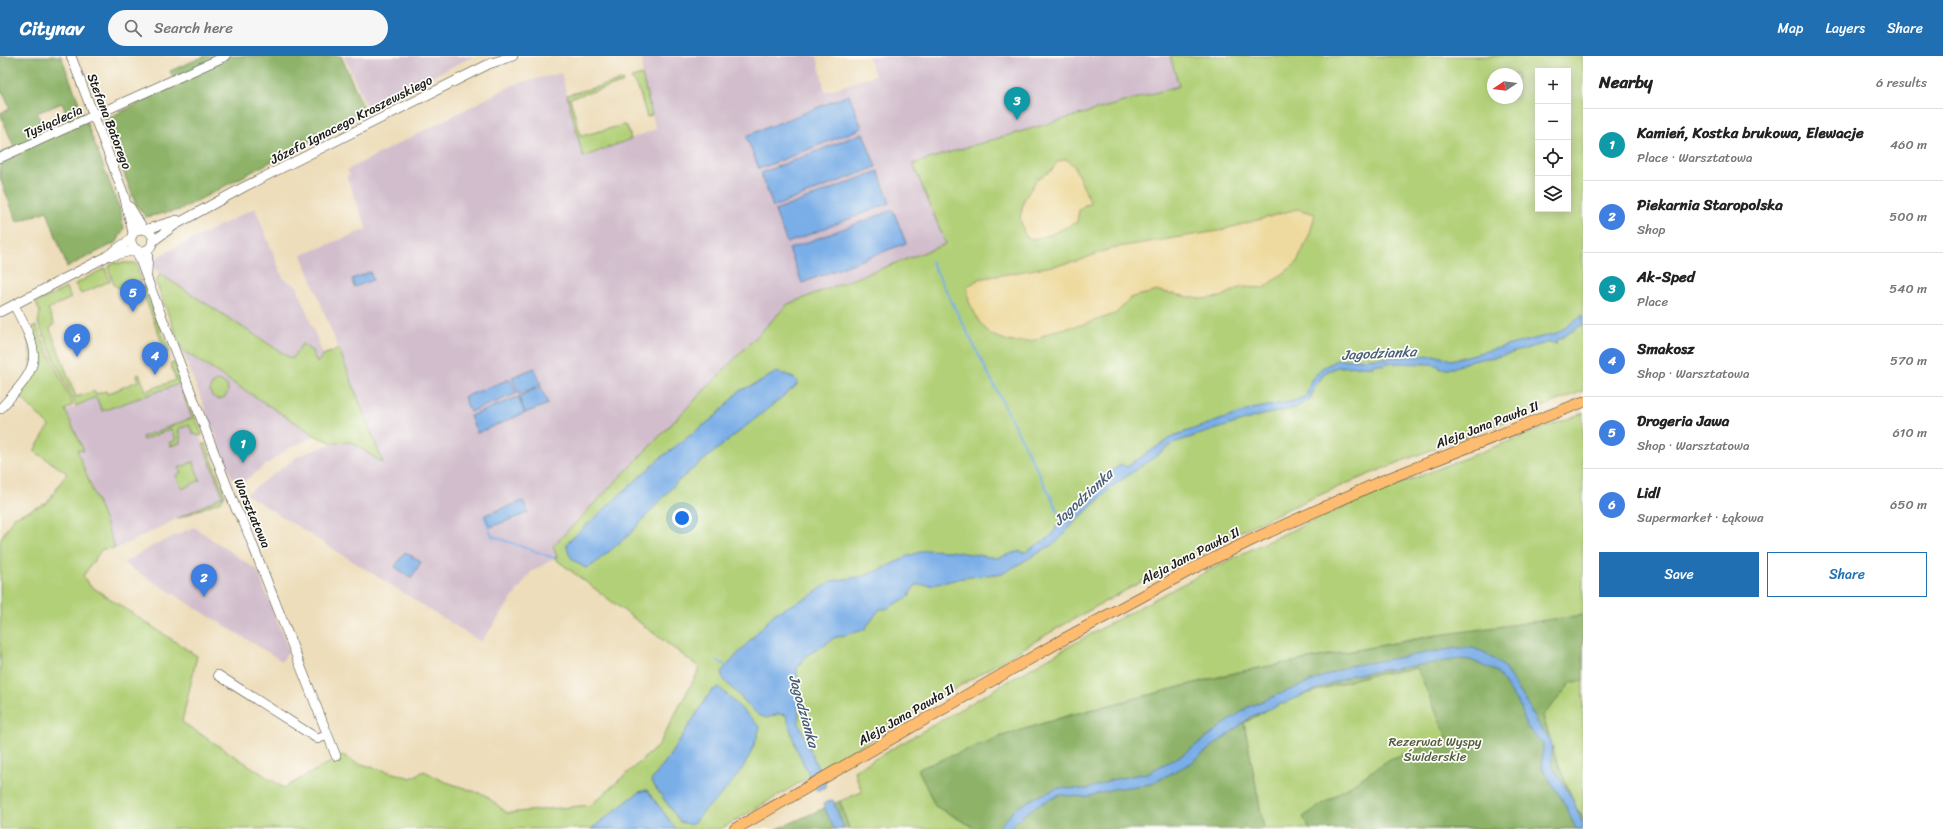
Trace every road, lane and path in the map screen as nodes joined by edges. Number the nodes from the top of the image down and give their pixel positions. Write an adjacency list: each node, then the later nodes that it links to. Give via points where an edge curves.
1 (71, 56): 4 (street, Stefana Batorego)
2 (226, 56): 4 (street, Tysiąclecia)
3 (512, 56): 7 (street, Józefa Ignacego Kraszewskiego, via 489,64)
4 (94, 116): 5 (street, Tysiąclecia); 6 (street, Stefana Batorego)
5 (0, 158)
6 (124, 195): 8 (street, Stefana Batorego); 9 (street, Stefana Batorego)
7 (202, 209): 8 (street, Józefa Ignacego Kraszewskiego, via 175,221); 10 (street, Józefa Ignacego Kraszewskiego)
8 (144, 230): 9 (street, via 138,230); 10 (street, via 152,235)
9 (132, 236): 11 (street, via 132,245); 12 (street)
10 (150, 245): 11 (street, via 142,251); 13 (street, Warsztatowa)
11 (136, 250): 12 (street); 13 (street, Warsztatowa)
12 (104, 258): 14 (street)
13 (147, 280): 19 (street, Warsztatowa)
14 (14, 304): 15 (street); 17 (street, via 31,337 34,358 32,370 26,381)
15 (0, 312)
16 (1583, 402): 21 (main road, Aleja Jana Pawła II, via 1382,481 1260,536 1136,598)
17 (0, 409)
18 (218, 675): 19 (street, via 318,739)
19 (327, 735): 20 (street, Warsztatowa)
20 (336, 756)
21 (735, 829)

